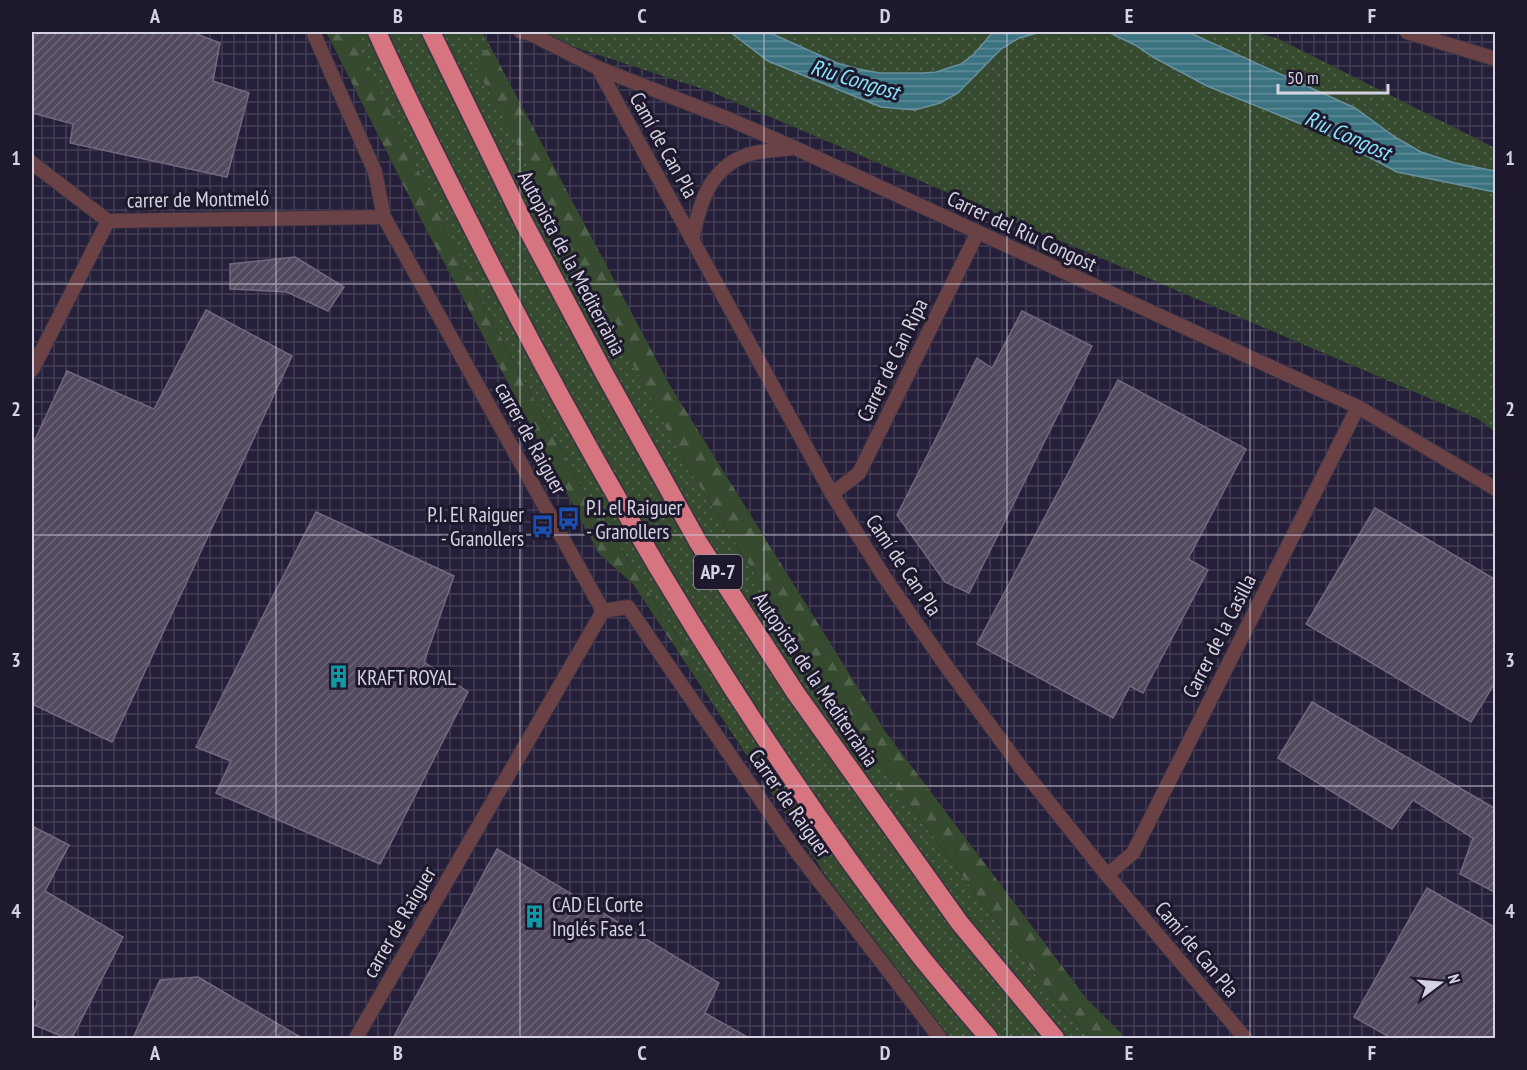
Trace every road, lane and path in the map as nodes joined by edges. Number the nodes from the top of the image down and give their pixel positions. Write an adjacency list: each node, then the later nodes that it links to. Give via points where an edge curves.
1 (313, 32): 10 (street, carrer de Raiguer, via 375,172)
2 (431, 32): 23 (highway, Autopista de la Mediterrània / AP-7, via 529,233 698,542 795,692 959,922)
3 (521, 32): 7 (street, Carrer del Riu Congost)
4 (1407, 32): 6 (street)
5 (380, 38): 22 (highway, AP-7, via 519,321 646,551 714,661 851,863)
6 (1496, 59)
7 (598, 68): 8 (street, Carrer del Riu Congost); 13 (street, Camí de Can Pla)
8 (795, 148): 12 (street, Carrer del Riu Congost); 13 (street, via 748,155 721,172 704,195)
9 (32, 163): 11 (street, carrer de Montmeló)
10 (384, 217): 11 (street, carrer de Montmeló); 18 (street, carrer de Raiguer)
11 (108, 221): 14 (street)
12 (977, 234): 15 (street, Carrer del Riu Congost); 17 (street, Carrer de Can Ripa, via 859,473)
13 (692, 240): 17 (street, Camí de Can Pla)
14 (32, 370)
15 (1358, 407): 16 (street, Carrer del Riu Congost); 19 (street, Carrer de la Casilla, via 1133,853)
16 (1496, 489)
17 (832, 494): 19 (street, Camí de Can Pla, via 944,663 1022,769)
18 (603, 611): 20 (street, carrer de Raiguer); 21 (street, Carrer de Raiguer, via 628,607 796,851)
19 (1107, 874): 24 (street, Camí de Can Pla)
20 (356, 1038)
21 (940, 1038)
22 (989, 1038)
23 (1055, 1038)
24 (1245, 1038)

